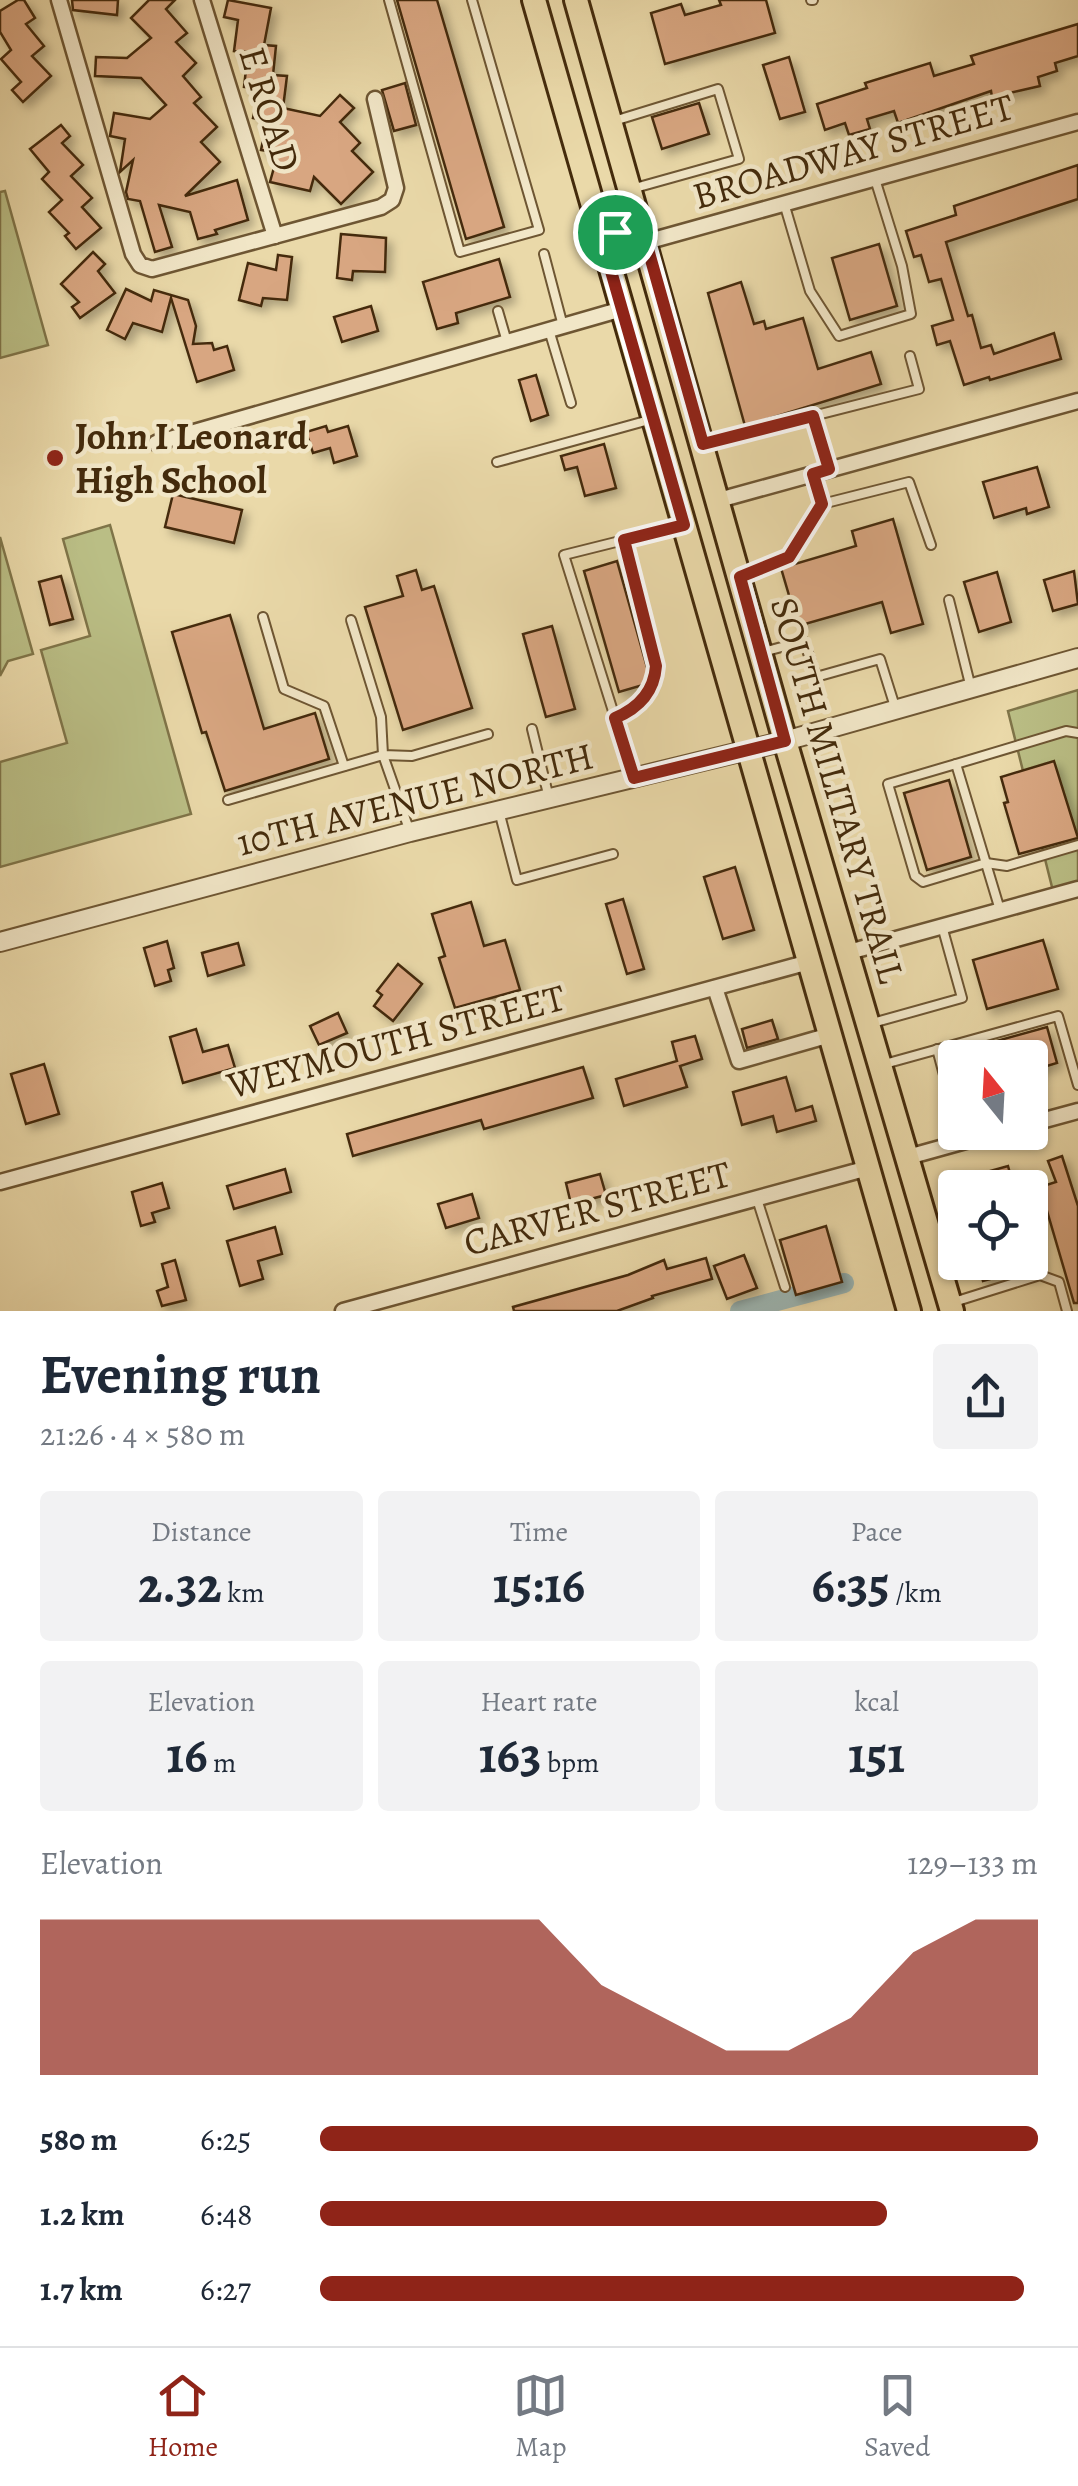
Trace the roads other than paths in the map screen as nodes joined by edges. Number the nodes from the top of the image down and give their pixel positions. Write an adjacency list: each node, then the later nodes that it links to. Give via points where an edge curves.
1 (59, 0): 14 (street, via 140,265 152,270)
2 (202, 0): 14 (street, E ROAD)
3 (389, 0): 4 (lane, via 460,252 538,230)
4 (472, 0)
5 (534, 0): 13 (main road, SOUTH MILITARY TRAIL)
6 (576, 0): 8 (main road, SOUTH MILITARY TRAIL)
7 (375, 99): 14 (street, via 396,188 392,200)
8 (611, 122): 11 (main road, SOUTH MILITARY TRAIL); 11 (lane, via 718,89 740,158)
9 (1078, 122): 10 (street, BROADWAY STREET)
10 (874, 178): 12 (street, BROADWAY STREET); 12 (lane, via 911,314 838,336 810,291)
11 (630, 189): 15 (main road, SOUTH MILITARY TRAIL)
12 (784, 204): 15 (street, BROADWAY STREET)
13 (594, 212): 15 (street, via 615,232); 17 (main road, SOUTH MILITARY TRAIL)
14 (275, 236)
15 (646, 242): 27 (main road, SOUTH MILITARY TRAIL)
16 (544, 254): 19 (lane)
17 (622, 309): 19 (street); 25 (main road, SOUTH MILITARY TRAIL)
18 (498, 311): 20 (lane)
19 (556, 328): 20 (street); 23 (lane)
20 (507, 342): 26 (street)
21 (910, 356): 24 (lane, via 919,389)
22 (1078, 401): 29 (street)
23 (570, 402)
24 (813, 416): 27 (lane); 29 (lane)
25 (654, 419): 28 (lane); 33 (main road, SOUTH MILITARY TRAIL)
26 (156, 443)
27 (703, 444): 31 (main road, SOUTH MILITARY TRAIL)
28 (497, 462)
29 (829, 469): 30 (street)
30 (813, 474): 31 (street); 32 (lane)
31 (720, 500): 37 (main road, SOUTH MILITARY TRAIL)
32 (822, 504): 35 (lane, via 910,482); 37 (lane, via 789,557)
33 (684, 525): 34 (lane); 57 (main road, SOUTH MILITARY TRAIL)
34 (624, 540): 36 (lane); 40 (lane, via 564,554)
35 (930, 546)
36 (633, 576): 38 (lane); 52 (lane, via 655,682 635,710)
37 (740, 577): 46 (main road, SOUTH MILITARY TRAIL)
38 (622, 579)
39 (589, 587): 40 (lane)
40 (575, 591): 45 (lane)
41 (949, 600): 50 (lane)
42 (263, 617): 60 (lane, via 284,689 324,706)
43 (351, 620): 58 (lane, via 382,717)
44 (605, 643): 45 (lane)
45 (592, 646): 49 (lane)
46 (761, 652): 51 (lane, via 804,641 816,677 880,659); 56 (main road, SOUTH MILITARY TRAIL)
47 (1078, 658): 50 (street, 10TH AVENUE NORTH)
48 (612, 666): 49 (lane)
49 (600, 670): 52 (lane)
50 (972, 688): 51 (street, 10TH AVENUE NORTH)
51 (896, 710): 56 (street, 10TH AVENUE NORTH)
52 (615, 718): 61 (lane)
53 (532, 729): 63 (lane)
54 (1078, 732): 59 (lane)
55 (488, 734): 58 (lane, via 412,756)
56 (785, 741): 57 (street, 10TH AVENUE NORTH); 81 (main road, SOUTH MILITARY TRAIL)
57 (748, 750): 61 (street, 10TH AVENUE NORTH); 82 (main road, SOUTH MILITARY TRAIL)
58 (383, 755): 60 (lane); 70 (lane)
59 (956, 764): 62 (lane); 68 (lane, via 888,784)
60 (344, 766): 65 (lane)
61 (634, 778): 63 (street, 10TH AVENUE NORTH)
62 (966, 795): 64 (lane); 69 (lane)
63 (549, 798): 66 (street, 10TH AVENUE NORTH)
64 (954, 799)
65 (228, 800)
66 (499, 810): 70 (street, 10TH AVENUE NORTH); 75 (lane, via 517,880)
67 (910, 812): 68 (lane)
68 (897, 816): 74 (lane)
69 (976, 829): 71 (lane); 76 (lane)
70 (410, 832): 80 (street, 10TH AVENUE NORTH)
71 (964, 833)
72 (1078, 846): 76 (lane, via 1007,866)
73 (920, 847): 74 (lane)
74 (907, 850): 76 (lane, via 923,882)
75 (614, 854)
76 (986, 863): 78 (lane)
77 (1078, 889): 78 (street)
78 (1000, 910): 79 (street)
79 (942, 926): 81 (street); 84 (lane, via 962,998)
80 (0, 942)
81 (849, 952): 84 (main road, SOUTH MILITARY TRAIL)
82 (809, 962): 83 (street, WEYMOUTH STREET); 85 (main road, SOUTH MILITARY TRAIL)
83 (715, 988): 85 (street, via 739,1061); 95 (street, WEYMOUTH STREET)
84 (869, 1024): 88 (main road, SOUTH MILITARY TRAIL)
85 (830, 1035): 94 (main road, SOUTH MILITARY TRAIL)
86 (937, 1049): 87 (lane); 88 (lane); 89 (lane, via 1058,1016)
87 (938, 1053)
88 (881, 1065): 93 (main road, SOUTH MILITARY TRAIL)
89 (1078, 1085)
90 (1078, 1110): 91 (street)
91 (1048, 1119)
92 (938, 1146): 93 (street)
93 (908, 1158): 98 (main road, SOUTH MILITARY TRAIL)
94 (868, 1168): 96 (street, CARVER STREET); 100 (main road, SOUTH MILITARY TRAIL)
95 (0, 1182)
96 (757, 1198): 97 (lane); 99 (street, CARVER STREET)
97 (785, 1286)
98 (950, 1307): 101 (lane, via 1040,1275 1059,1282)
99 (343, 1311)
100 (909, 1311)
101 (1068, 1311)

